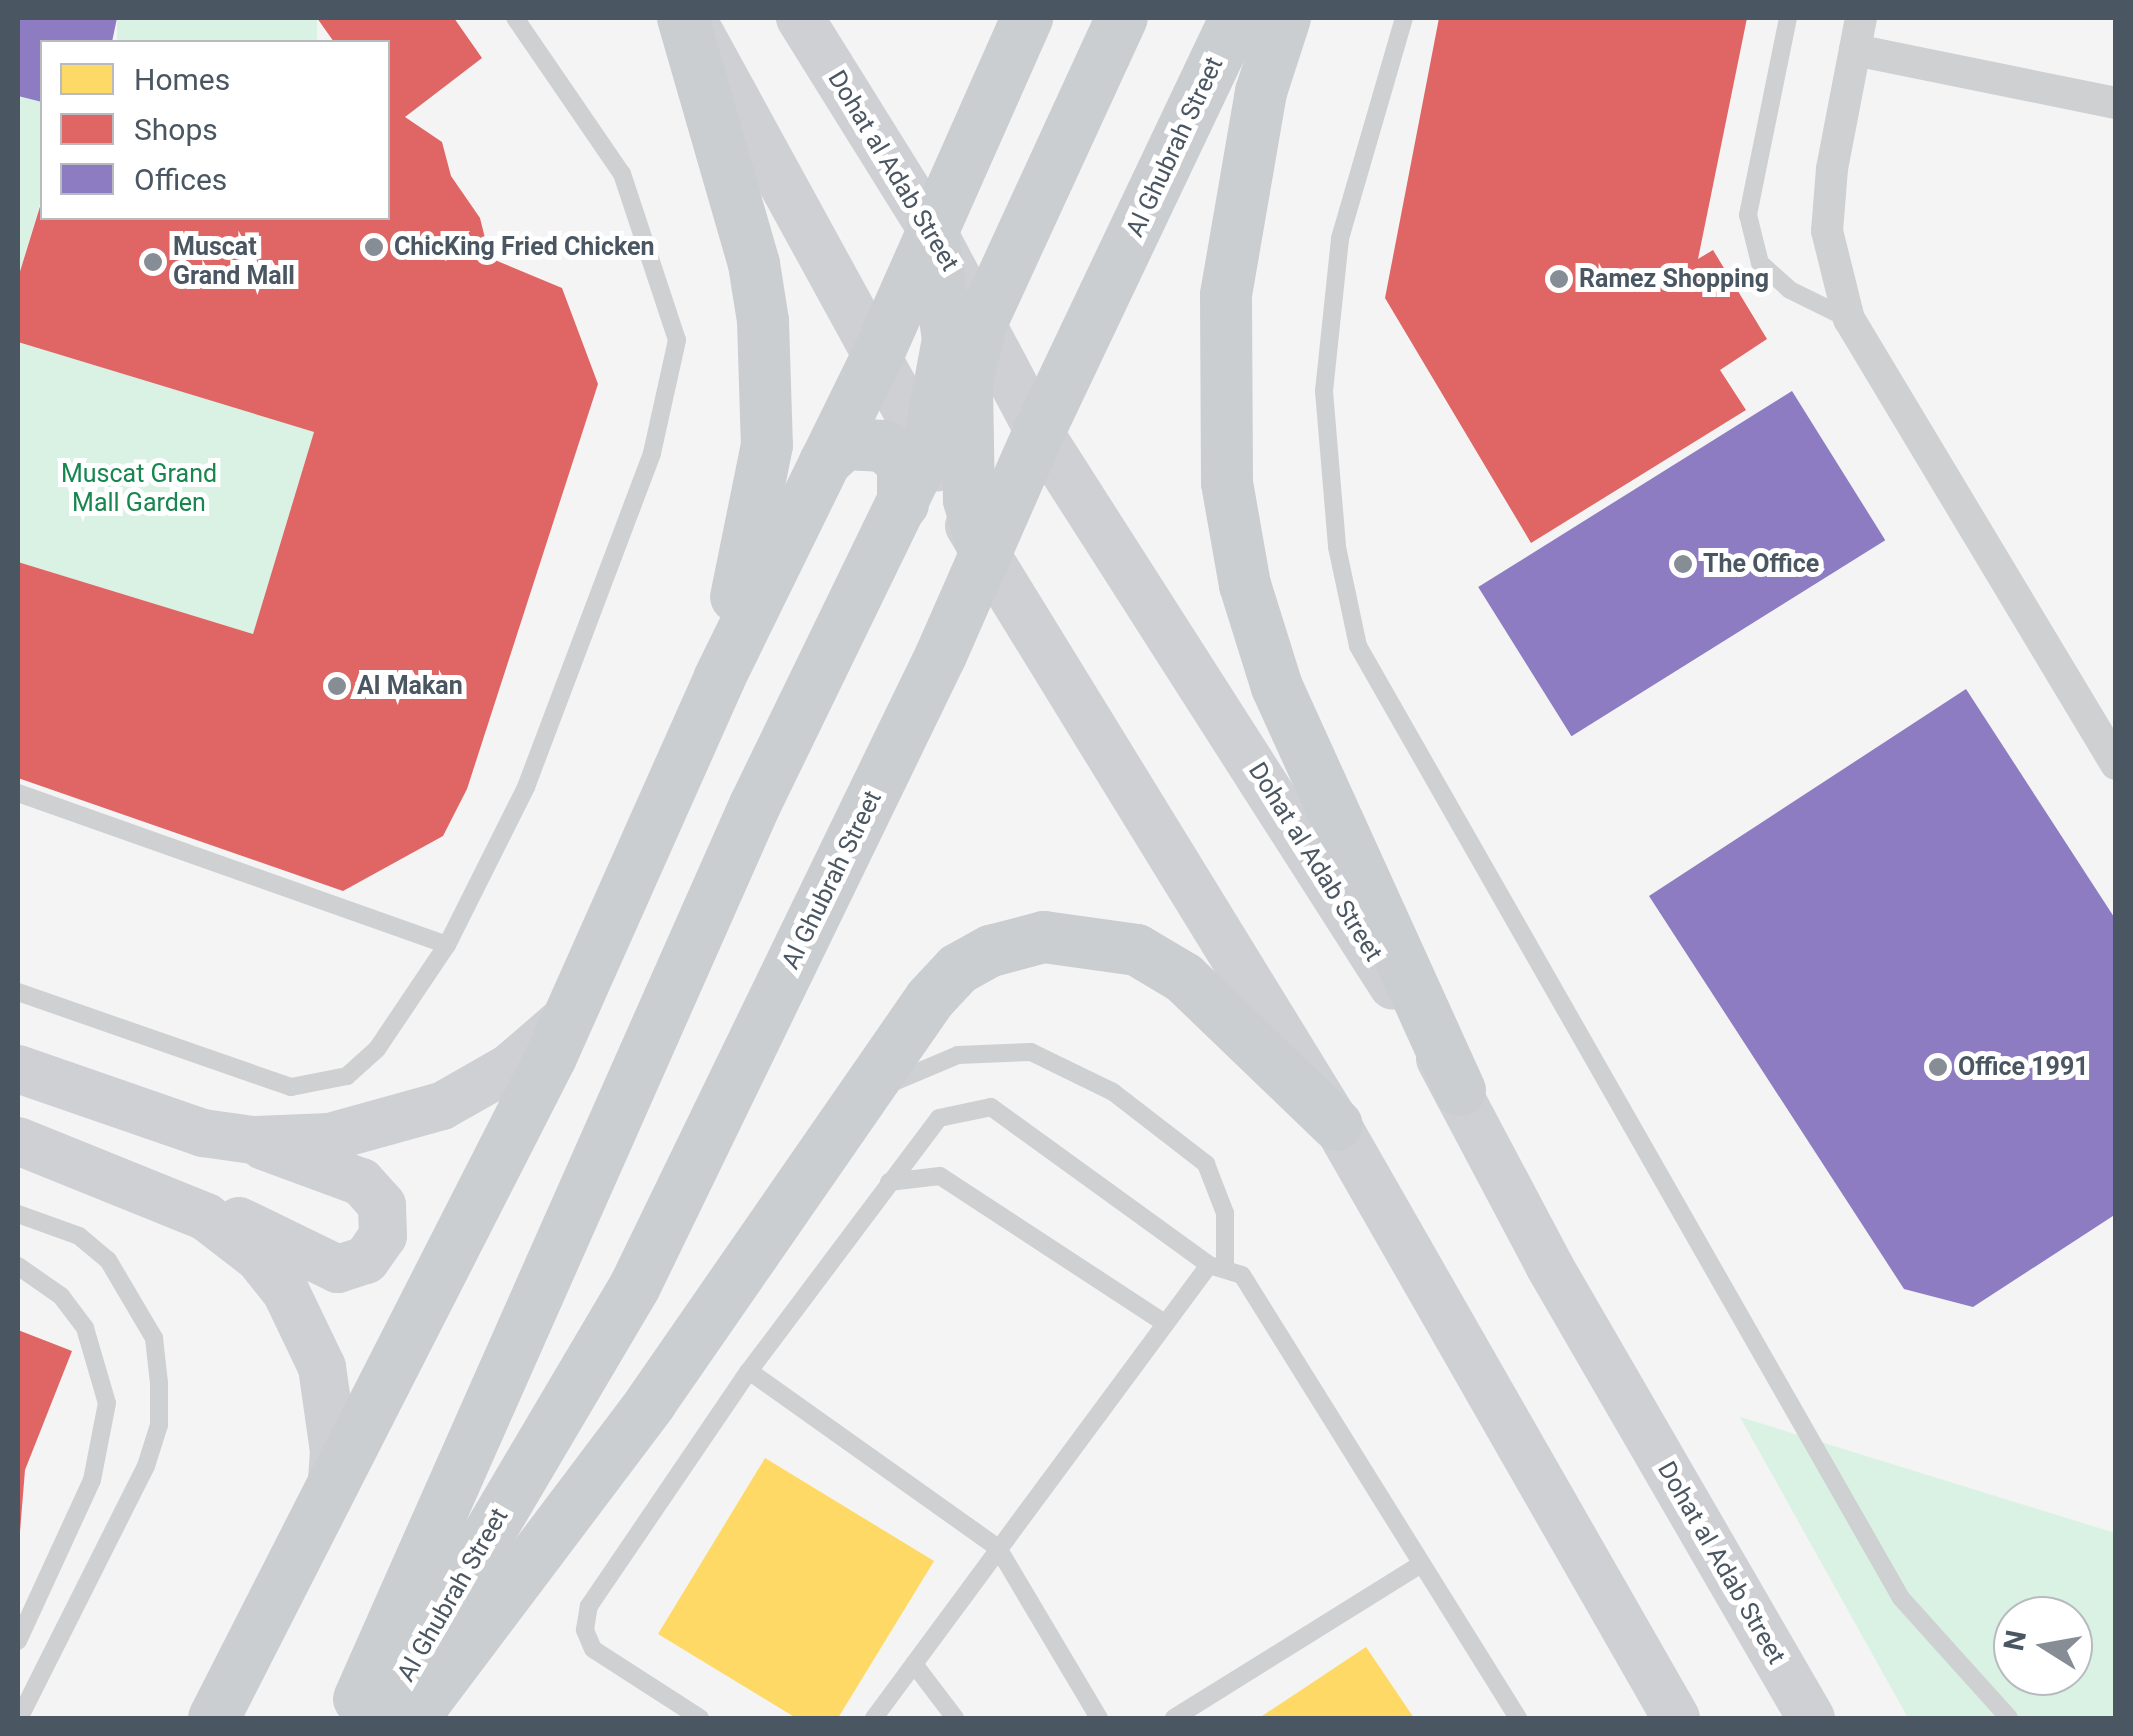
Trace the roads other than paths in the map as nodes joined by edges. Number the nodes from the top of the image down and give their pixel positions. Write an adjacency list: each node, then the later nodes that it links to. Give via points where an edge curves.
1 (515, 18): 26 (lane, via 622,174 677,340 652,452 526,787)
2 (683, 18): 23 (main road, via 754,264 770,398 755,518)
3 (691, 18): 17 (main road)
4 (800, 18): 14 (main road, Dohat al Adab Street)
5 (1027, 18): 14 (main road)
6 (1122, 18): 16 (main road)
7 (1236, 18): 18 (main road, Al Ghubrah Street)
8 (1285, 18): 30 (main road, via 1261,92 1226,295 1227,483 1245,585 1276,688)
9 (1404, 18): 60 (lane, via 1340,239 1324,390 1337,547 1358,646 1901,1598)
10 (1788, 18): 15 (lane, via 1748,216 1760,263 1790,290)
11 (1862, 18): 12 (street)
12 (1855, 50): 13 (street); 15 (street, via 1827,231)
13 (2116, 103)
14 (932, 230): 16 (main road, Dohat al Adab Street); 17 (main road); 19 (main road, via 948,339)
15 (1849, 319): 24 (street)
16 (981, 324): 18 (main road, Dohat al Adab Street); 22 (main road, via 963,440 969,500)
17 (877, 356): 19 (main road); 20 (main road)
18 (1039, 432): 22 (main road, Al Ghubrah Street); 30 (main road, Dohat al Adab Street)
19 (928, 448): 21 (main road); 22 (main road)
20 (825, 462): 21 (main road, via 845,444 884,446 902,464); 23 (main road)
21 (903, 504): 49 (main road, via 747,824)
22 (985, 557): 32 (main road); 50 (main road, Al Ghubrah Street, via 635,1286)
23 (719, 679): 28 (main road)
24 (2116, 764)
25 (18, 794): 26 (lane)
26 (447, 945): 27 (lane, via 377,1049 347,1076 291,1088)
27 (18, 992)
28 (568, 1016): 33 (main road, via 510,1068 424,1113 330,1138); 42 (main road)
29 (18, 1069): 33 (main road, via 153,1120)
30 (1460, 1090): 59 (main road, Dohat al Adab Street, via 1550,1267)
31 (863, 1094): 32 (main road, via 958,969 991,951 1044,937 1137,950 1184,978); 39 (lane, via 974,1053 1031,1052 1072,1070 1114,1092 1206,1164 1225,1213); 51 (main road, via 650,1402)
32 (1337, 1125): 58 (main road)
33 (252, 1140): 37 (main road, via 373,1191 385,1220 377,1249 338,1268 258,1228)
34 (18, 1141): 37 (main road)
35 (888, 1182): 39 (lane, via 938,1118 992,1107); 40 (lane, via 940,1176); 41 (lane)
36 (18, 1214): 47 (lane, via 79,1236 108,1260 154,1338 159,1383 158,1425 146,1466)
37 (206, 1217): 42 (main road, via 259,1258 306,1328 331,1409)
38 (18, 1266): 45 (lane, via 61,1296 85,1328 107,1402 92,1480)
39 (1217, 1266): 40 (lane); 44 (lane, via 1242,1276)
40 (1163, 1322): 43 (lane)
41 (749, 1371): 43 (lane); 52 (lane, via 589,1606 592,1648)
42 (331, 1493): 48 (main road)
43 (998, 1548): 46 (lane); 55 (lane)
44 (1422, 1564): 56 (lane); 57 (lane)
45 (18, 1641)
46 (914, 1664): 53 (lane); 54 (lane)
47 (19, 1718)
48 (214, 1718)
49 (350, 1718)
50 (380, 1718)
51 (413, 1718)
52 (700, 1718)
53 (874, 1718)
54 (955, 1718)
55 (1099, 1718)
56 (1174, 1718)
57 (1518, 1718)
58 (1676, 1718)
59 (1811, 1718)
60 (2009, 1718)

